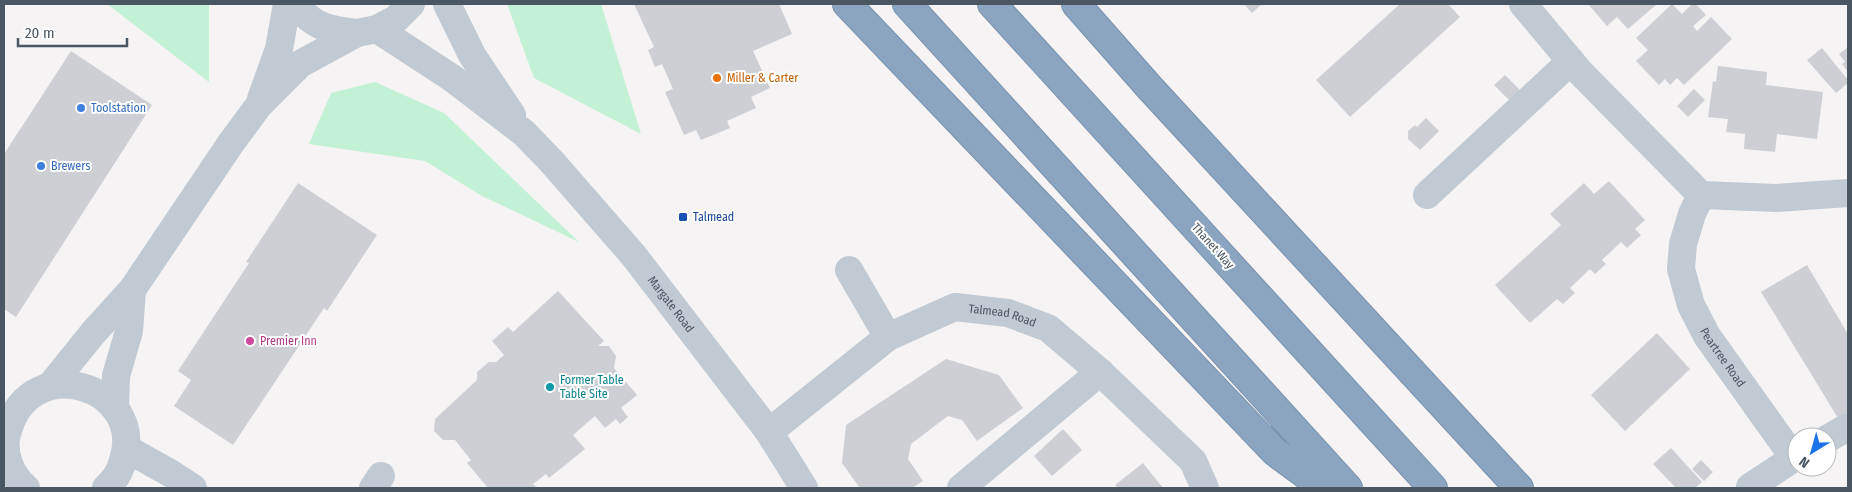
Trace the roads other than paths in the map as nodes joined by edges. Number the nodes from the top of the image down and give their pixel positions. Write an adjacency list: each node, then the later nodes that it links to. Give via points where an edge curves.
1 (287, 4): 12 (street, via 279,49)
2 (294, 4): 10 (street, via 306,18 330,30)
3 (411, 4): 10 (street, via 396,19)
4 (447, 4): 13 (street, Margate Road, via 472,55)
5 (847, 4): 37 (highway, via 1275,452)
6 (907, 4): 38 (highway)
7 (992, 4): 39 (highway, Thanet Way)
8 (1076, 4): 40 (highway)
9 (1522, 4): 11 (street)
10 (367, 31): 12 (street, via 300,64); 13 (street, Margate Road, via 452,78)
11 (1571, 61): 15 (street); 16 (street)
12 (259, 105): 18 (street)
13 (524, 132): 25 (street, Margate Road, via 634,256)
14 (1848, 193): 16 (street, via 1776,198)
15 (1428, 195)
16 (1701, 195): 27 (street, Peartree Road, via 1683,244 1681,269 1691,305 1707,336)
17 (849, 270): 19 (street)
18 (132, 290): 21 (street); 23 (street, via 130,331 116,376)
19 (888, 337): 20 (street, Talmead Road, via 955,307 1008,313 1048,328); 25 (street, Talmead Road)
20 (1100, 372): 35 (street); 36 (street, Talmead Road, via 1193,462)
21 (51, 385): 22 (street); 23 (street, via 74,384 97,392)
22 (13, 400): 29 (street)
23 (115, 408): 28 (street, via 126,434)
24 (1848, 427): 26 (street)
25 (769, 432): 34 (street, Margate Road)
26 (1837, 433)
27 (1787, 445)
28 (127, 449): 32 (street, via 118,476); 33 (street)
29 (6, 461): 31 (street)
30 (1787, 463): 41 (street, Peartree Road)
31 (26, 488)
32 (106, 488)
33 (193, 488)
34 (804, 488)
35 (961, 488)
36 (1205, 488)
37 (1324, 488)
38 (1348, 488)
39 (1433, 488)
40 (1519, 488)
41 (1750, 488)

